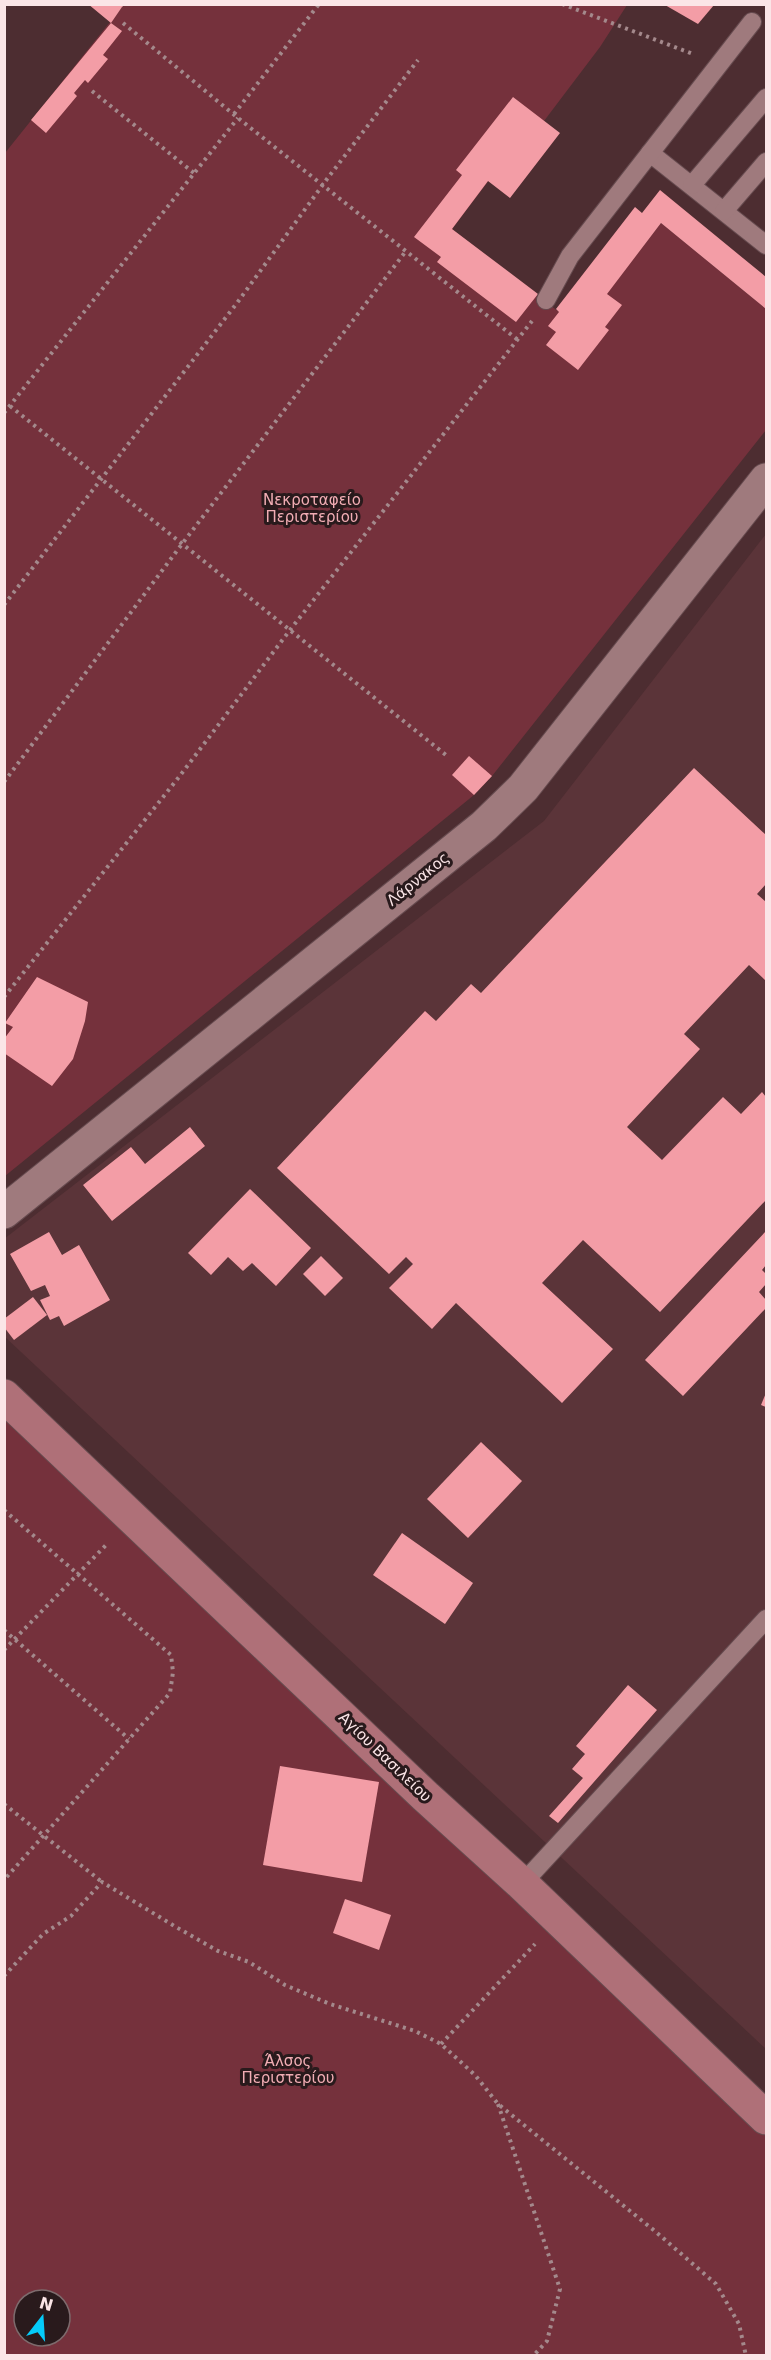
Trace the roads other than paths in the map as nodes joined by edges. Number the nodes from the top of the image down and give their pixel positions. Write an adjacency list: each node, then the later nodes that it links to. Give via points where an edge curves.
1 (752, 22): 3 (lane)
2 (766, 98): 5 (lane)
3 (650, 153): 5 (lane); 8 (lane, via 570,256)
4 (766, 162): 6 (lane)
5 (692, 185): 6 (lane)
6 (724, 211): 7 (lane)
7 (766, 245)
8 (546, 300)
9 (766, 480): 10 (street, Λάρνακος, via 523,788 484,826)
10 (4, 1212)
11 (4, 1396): 13 (street, Αγίου Βασιλείου)
12 (766, 1619): 13 (lane)
13 (522, 1884): 14 (street, Αγίου Βασιλείου)
14 (766, 2118)

